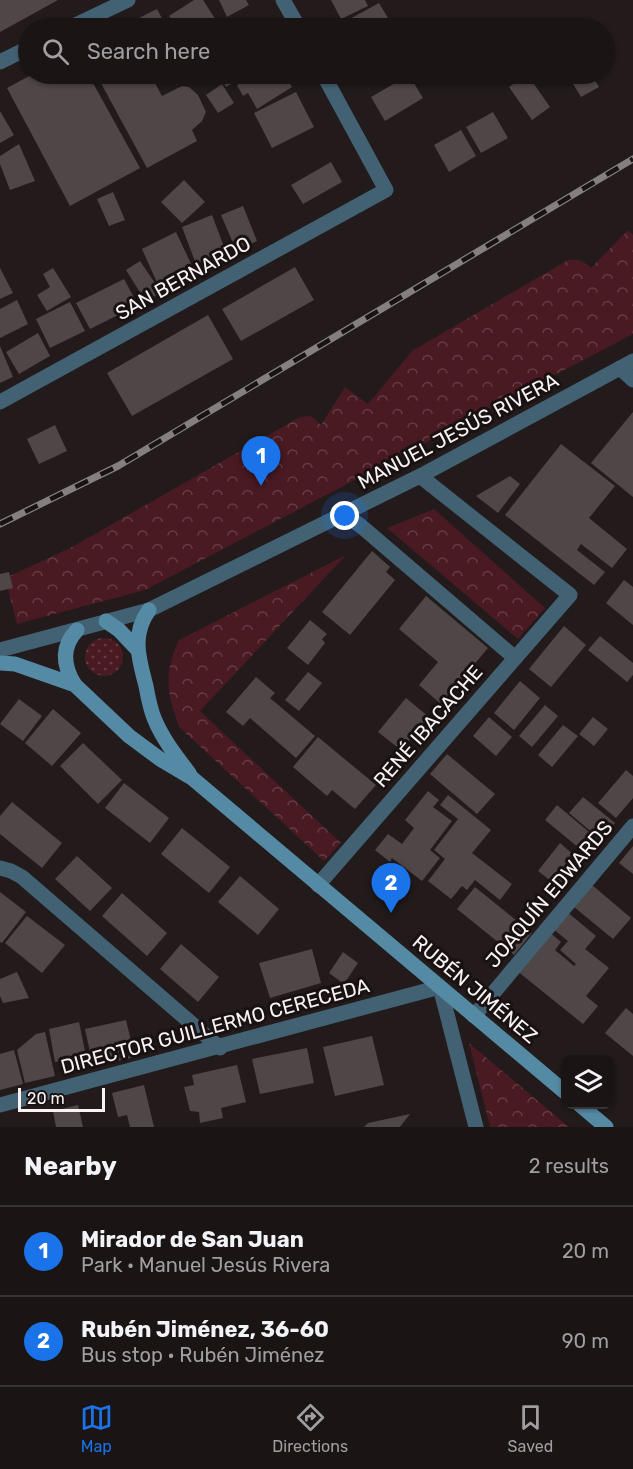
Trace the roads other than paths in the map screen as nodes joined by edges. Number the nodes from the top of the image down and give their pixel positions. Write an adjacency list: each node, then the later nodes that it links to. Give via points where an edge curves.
1 (128, 0): 3 (street)
2 (283, 0): 4 (street)
3 (90, 18)
4 (293, 18)
5 (18, 53): 6 (street)
6 (0, 62)
7 (328, 84): 10 (street, SAN BERNARDO, via 386,190)
8 (626, 365): 9 (street); 11 (street, MANUEL JESÚS RIVERA)
9 (633, 380)
10 (0, 402)
11 (420, 476): 12 (street, MANUEL JESÚS RIVERA); 18 (street, RENÉ IBACACHE, via 570,595)
12 (344, 514): 13 (street, MANUEL JESÚS RIVERA); 18 (street)
13 (149, 610): 14 (street, MANUEL JESÚS RIVERA); 16 (main road, RUBÉN JIMÉNEZ, via 142,619)
14 (106, 621): 15 (street, MANUEL JESÚS RIVERA); 16 (main road)
15 (77, 630): 17 (street, MANUEL JESÚS RIVERA); 20 (main road, via 66,646 65,660)
16 (137, 649): 21 (main road, RUBÉN JIMÉNEZ, via 154,718)
17 (0, 650)
18 (514, 658): 24 (street, RENÉ IBACACHE)
19 (0, 663): 20 (main road, RUBÉN JIMÉNEZ, via 15,664)
20 (75, 685): 21 (main road, RUBÉN JIMÉNEZ, via 129,736)
21 (192, 778): 24 (main road, RUBÉN JIMÉNEZ)
22 (633, 826): 26 (street, JOAQUÍN EDWARDS)
23 (0, 868): 27 (street, via 22,877)
24 (318, 885): 25 (main road, RUBÉN JIMÉNEZ)
25 (440, 987): 26 (main road, RUBÉN JIMÉNEZ); 27 (street, DIRECTOR GUILLERMO CERECEDA); 31 (street)
26 (474, 1016): 28 (main road, RUBÉN JIMÉNEZ)
27 (219, 1048): 29 (street, DIRECTOR GUILLERMO CERECEDA)
28 (561, 1089)
29 (0, 1106)
30 (585, 1109): 32 (main road)
31 (476, 1127)
32 (606, 1127)

